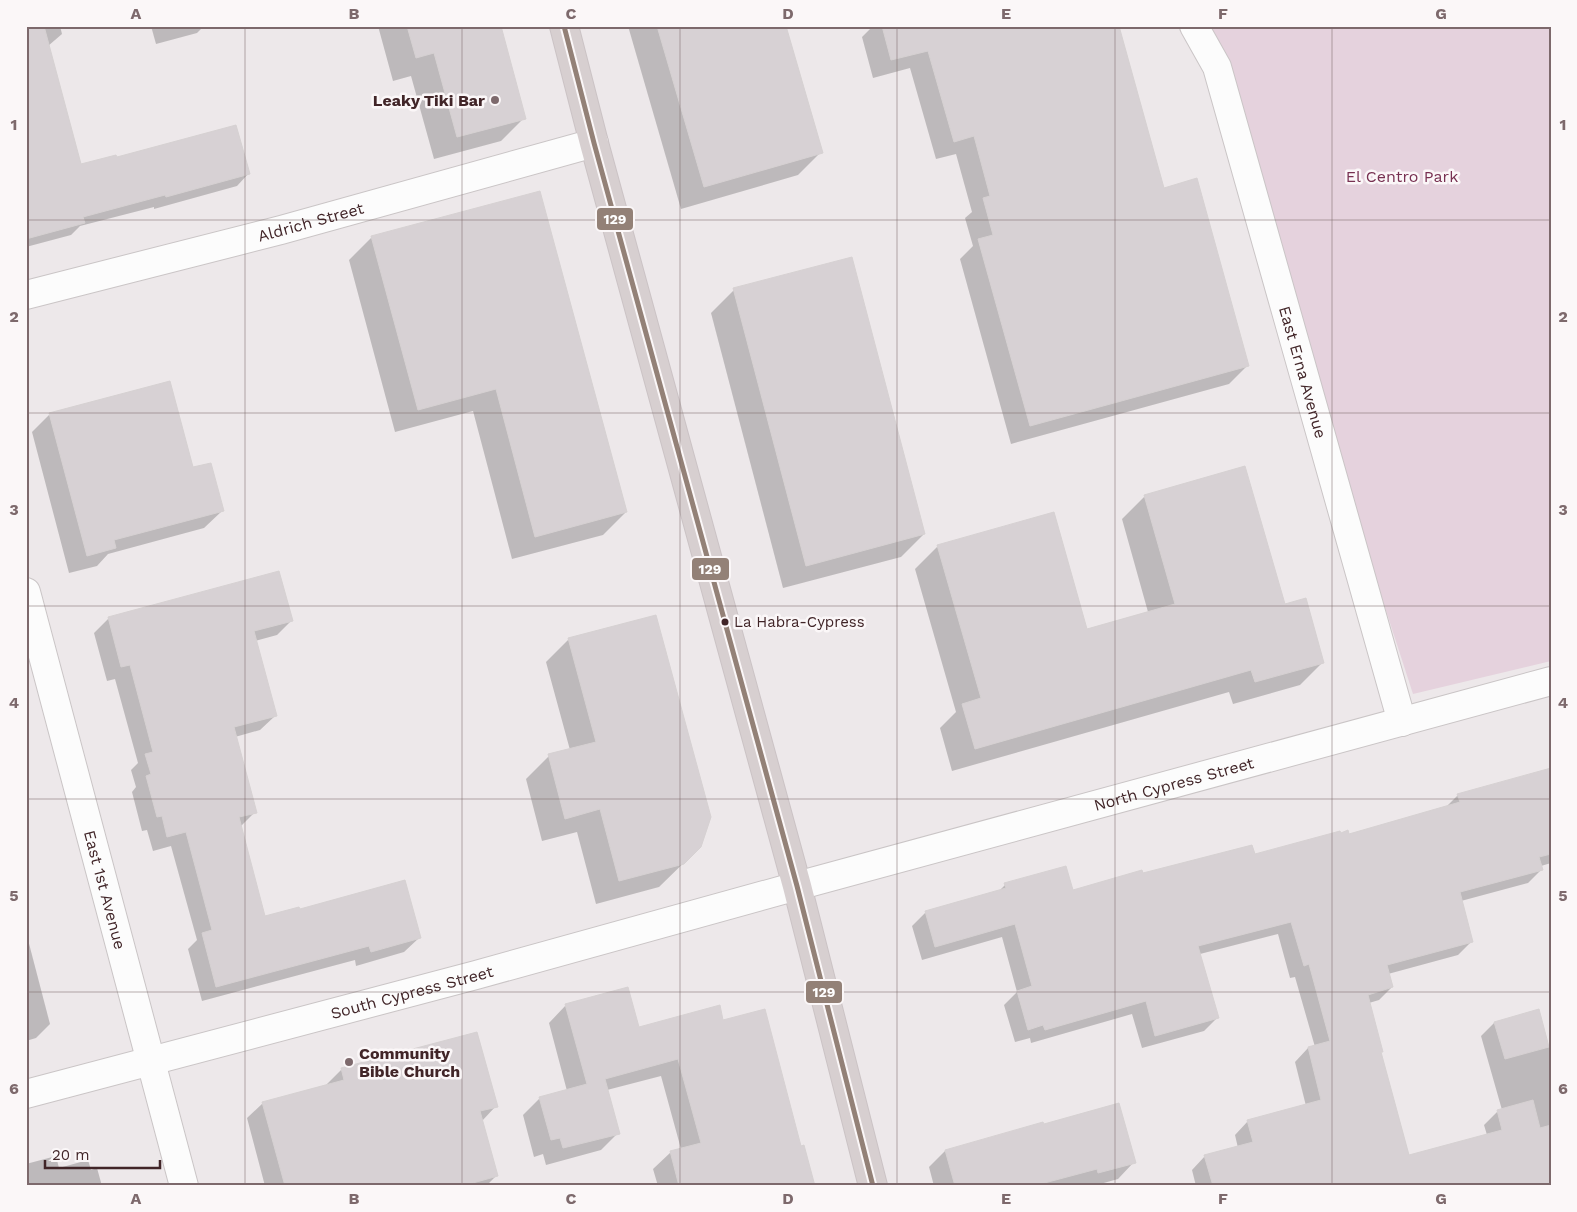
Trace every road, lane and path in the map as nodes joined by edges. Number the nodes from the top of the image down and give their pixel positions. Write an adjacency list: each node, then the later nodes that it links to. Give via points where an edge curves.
1 (564, 26): 3 (main road)
2 (1194, 26): 7 (street, East Erna Avenue, via 1217,67)
3 (594, 143): 4 (street, Aldrich Street, via 281,230); 8 (main road)
4 (26, 294)
5 (26, 592): 9 (street, East 1st Avenue)
6 (1551, 681): 7 (street, North Cypress Street)
7 (1402, 722): 8 (street, North Cypress Street)
8 (797, 886): 9 (street, South Cypress Street, via 486,973); 12 (main road)
9 (150, 1061): 10 (street, South Cypress Street); 11 (street, East 1st Avenue)
10 (26, 1094)
11 (184, 1186)
12 (873, 1186)

